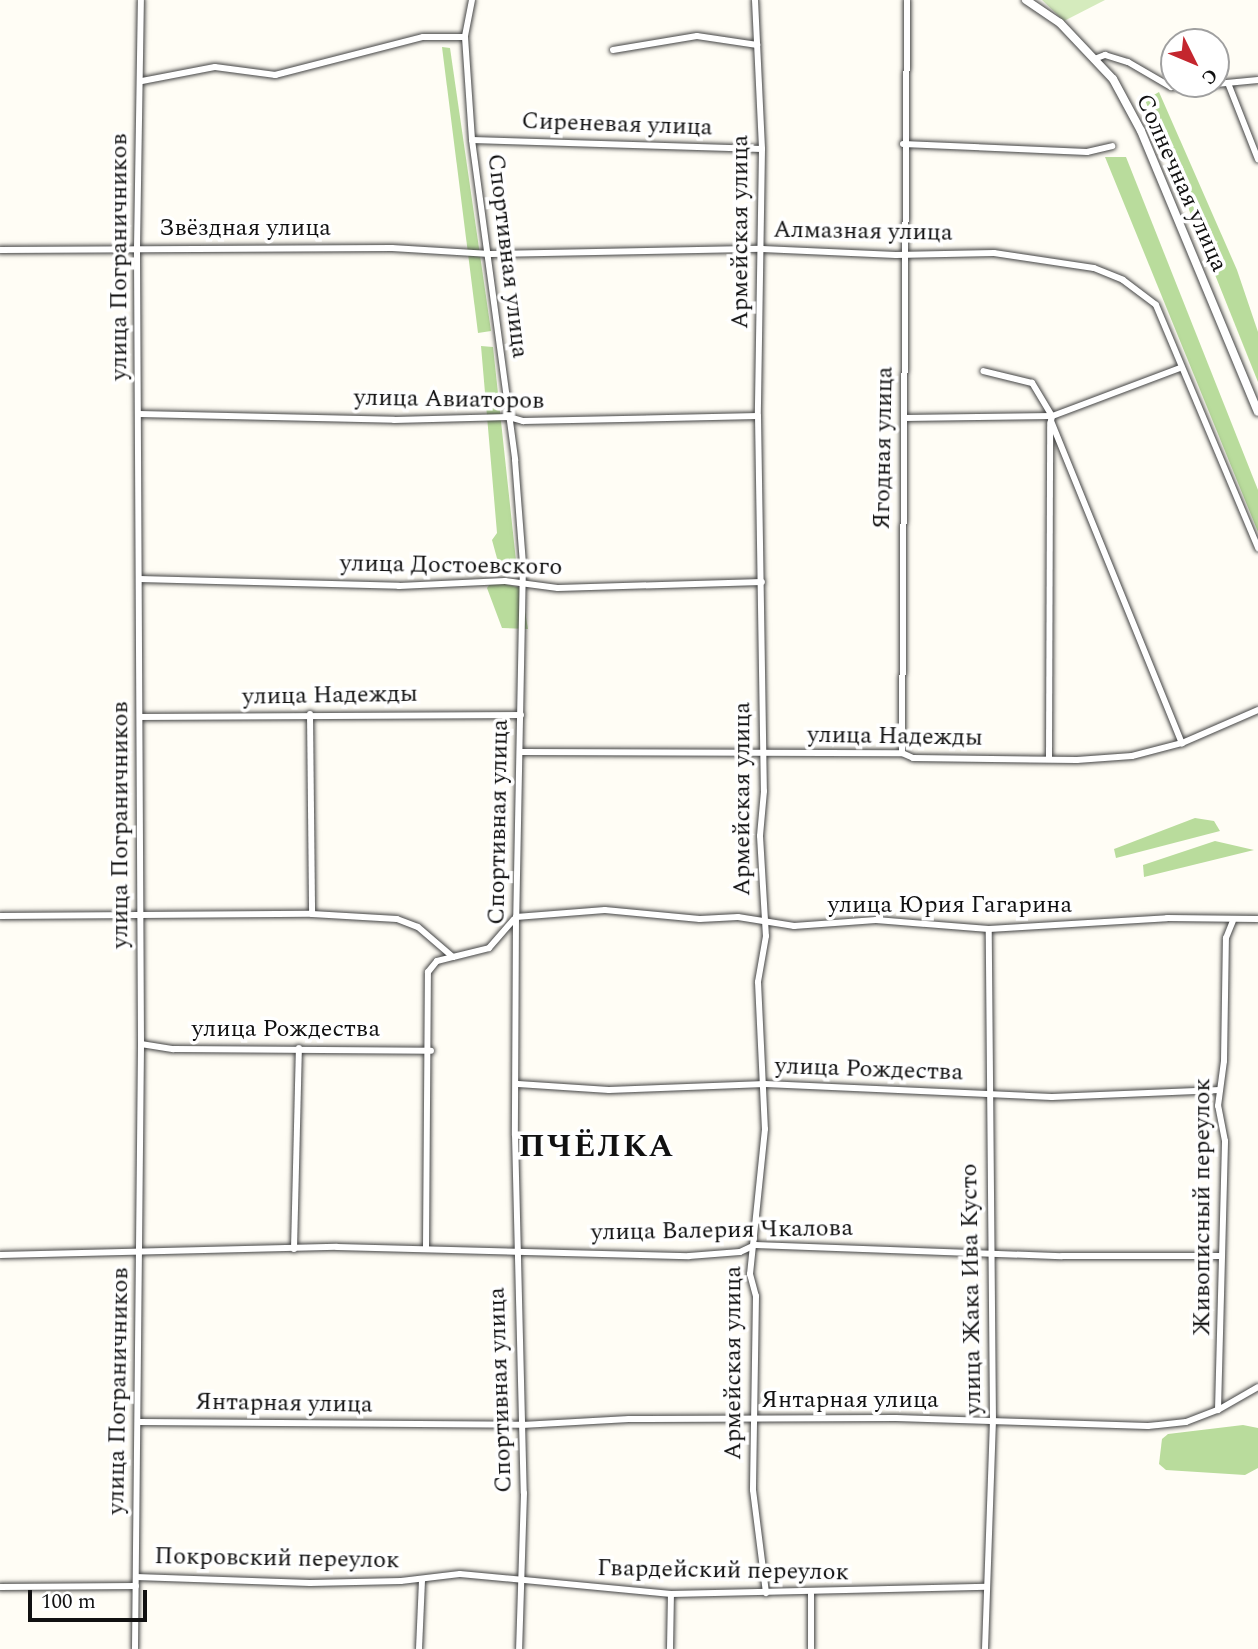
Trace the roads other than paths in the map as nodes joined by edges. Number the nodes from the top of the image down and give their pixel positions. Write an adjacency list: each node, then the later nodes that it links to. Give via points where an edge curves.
1 (141, 0): 11 (street, улица Пограничников)
2 (472, 0): 6 (street, Спортивная улица)
3 (755, 0): 7 (street, Армейская улица)
4 (907, 0): 16 (street, Ягодная улица)
5 (1026, 0): 9 (street, Солнечная улица, via 1060,23)
6 (465, 37): 11 (street, via 423,37 275,75 215,68); 15 (street, Спортивная улица)
7 (757, 45): 8 (street, via 697,36); 18 (street, Армейская улица)
8 (612, 50)
9 (1097, 58): 12 (street, via 1105,55 1128,62); 28 (street, Солнечная улица, via 1141,131)
10 (1258, 80): 13 (street)
11 (142, 81): 20 (street, улица Пограничников)
12 (1160, 81)
13 (1230, 83)
14 (1230, 88): 19 (street)
15 (472, 140): 18 (street, Сиреневая улица); 24 (street, Спортивная улица)
16 (904, 144): 17 (street, via 1087,152); 23 (street, Ягодная улица)
17 (1112, 146)
18 (762, 149): 21 (street, Армейская улица)
19 (1258, 159)
20 (136, 248): 22 (street, Звёздная улица); 24 (street, Звёздная улица, via 392,248); 30 (street, улица Пограничников)
21 (762, 249): 23 (street, Алмазная улица); 24 (street, Алмазная улица); 31 (street, Армейская улица)
22 (0, 250)
23 (905, 253): 25 (street, Алмазная улица, via 994,253 1094,268 1123,280 1156,305); 33 (street, Ягодная улица)
24 (490, 254): 32 (street, Спортивная улица)
25 (1180, 368): 34 (street); 35 (street, Алмазная улица)
26 (983, 371): 34 (street, via 1032,383)
27 (1258, 386): 28 (street)
28 (1249, 390): 29 (street, Солнечная улица)
29 (1258, 412)
30 (139, 414): 32 (street, улица Авиаторов, via 394,420); 36 (street, улица Пограничников)
31 (758, 416): 32 (street, улица Авиаторов, via 523,421); 37 (street, Армейская улица)
32 (509, 417): 38 (street, Спортивная улица)
33 (904, 418): 34 (street); 45 (street, Ягодная улица)
34 (1051, 418): 43 (street); 47 (street)
35 (1258, 548)
36 (139, 579): 38 (street, улица Достоевского); 42 (street, улица Пограничников)
37 (762, 582): 38 (street, улица Достоевского, via 558,588); 46 (street, Армейская улица)
38 (523, 583): 41 (street, Спортивная улица)
39 (1258, 710): 43 (street, улица Надежды)
40 (310, 714): 41 (street, улица Надежды); 42 (street, улица Надежды); 48 (street)
41 (521, 715): 44 (street, Спортивная улица)
42 (140, 717): 49 (street, улица Пограничников)
43 (1182, 743): 47 (street, улица Надежды, via 1132,756)
44 (522, 752): 46 (street, улица Надежды); 51 (street, Спортивная улица)
45 (902, 753): 46 (street, улица Надежды); 47 (street, улица Надежды, via 913,758)
46 (762, 755): 54 (street, Армейская улица)
47 (1049, 759)
48 (312, 914): 49 (street); 56 (street, via 397,919 418,927)
49 (141, 915): 50 (street); 57 (street, улица Пограничников)
50 (0, 916)
51 (516, 917): 54 (street, улица Юрия Гагарина, via 605,911 700,919 738,917); 56 (street, via 489,948); 60 (street, Спортивная улица)
52 (1258, 919): 53 (street, улица Юрия Гагарина)
53 (1233, 921): 55 (street, улица Юрия Гагарина, via 1167,918); 62 (street, Живописный переулок, via 1226,938)
54 (765, 925): 55 (street, улица Юрия Гагарина, via 876,920); 61 (street, Армейская улица, via 758,982)
55 (989, 929): 63 (street, улица Жака Ива Кусто)
56 (453, 957): 59 (street, via 437,961 428,972)
57 (141, 1044): 58 (street, улица Рождества, via 174,1049); 70 (street, улица Пограничников)
58 (299, 1048): 59 (street, улица Рождества); 66 (street)
59 (431, 1051): 65 (street)
60 (518, 1084): 61 (street, улица Рождества, via 608,1090); 67 (street, Спортивная улица)
61 (765, 1084): 63 (street, улица Рождества); 64 (street, Армейская улица)
62 (1220, 1090): 63 (street, улица Рождества); 71 (street, Живописный переулок, via 1225,1141)
63 (988, 1094): 68 (street, улица Жака Ива Кусто)
64 (755, 1245): 67 (street, улица Валерия Чкалова, via 740,1252 689,1256); 68 (street, улица Валерия Чкалова); 74 (street, Армейская улица, via 750,1273 756,1296)
65 (426, 1248): 66 (street, улица Валерия Чкалова); 67 (street, улица Валерия Чкалова)
66 (294, 1249): 70 (street, улица Валерия Чкалова)
67 (517, 1251): 77 (street, Спортивная улица)
68 (993, 1254): 71 (street, улица Валерия Чкалова); 75 (street, улица Жака Ива Кусто)
69 (0, 1255): 70 (street, улица Валерия Чкалова)
70 (140, 1255): 76 (street, улица Пограничников)
71 (1220, 1256): 73 (street, Живописный переулок, via 1223,1329)
72 (1258, 1387): 73 (street, Янтарная улица)
73 (1218, 1410): 75 (street, Янтарная улица, via 1186,1422 1149,1426)
74 (756, 1420): 75 (street, Янтарная улица); 77 (street, Янтарная улица, via 629,1419); 85 (street, Армейская улица, via 753,1490)
75 (993, 1421): 84 (street, улица Жака Ива Кусто)
76 (140, 1422): 77 (street, Янтарная улица); 79 (street, улица Пограничников)
77 (522, 1425): 81 (street, Спортивная улица)
78 (460, 1574): 80 (street, Покровский переулок); 81 (street, Гвардейский переулок)
79 (136, 1577): 80 (street, Покровский переулок, via 310,1583); 82 (street, улица Пограничников)
80 (422, 1579): 89 (street)
81 (521, 1582): 86 (street, Гвардейский переулок); 90 (street, Спортивная улица)
82 (136, 1586): 83 (street); 88 (street, улица Пограничников)
83 (0, 1587)
84 (987, 1587): 87 (street, Гвардейский переулок); 93 (street, улица Жака Ива Кусто)
85 (766, 1593): 86 (street, Гвардейский переулок); 87 (street, Гвардейский переулок)
86 (671, 1594): 91 (street)
87 (811, 1594): 92 (street)
88 (135, 1649)
89 (419, 1649)
90 (519, 1649)
91 (670, 1649)
92 (811, 1649)
93 (985, 1649)

